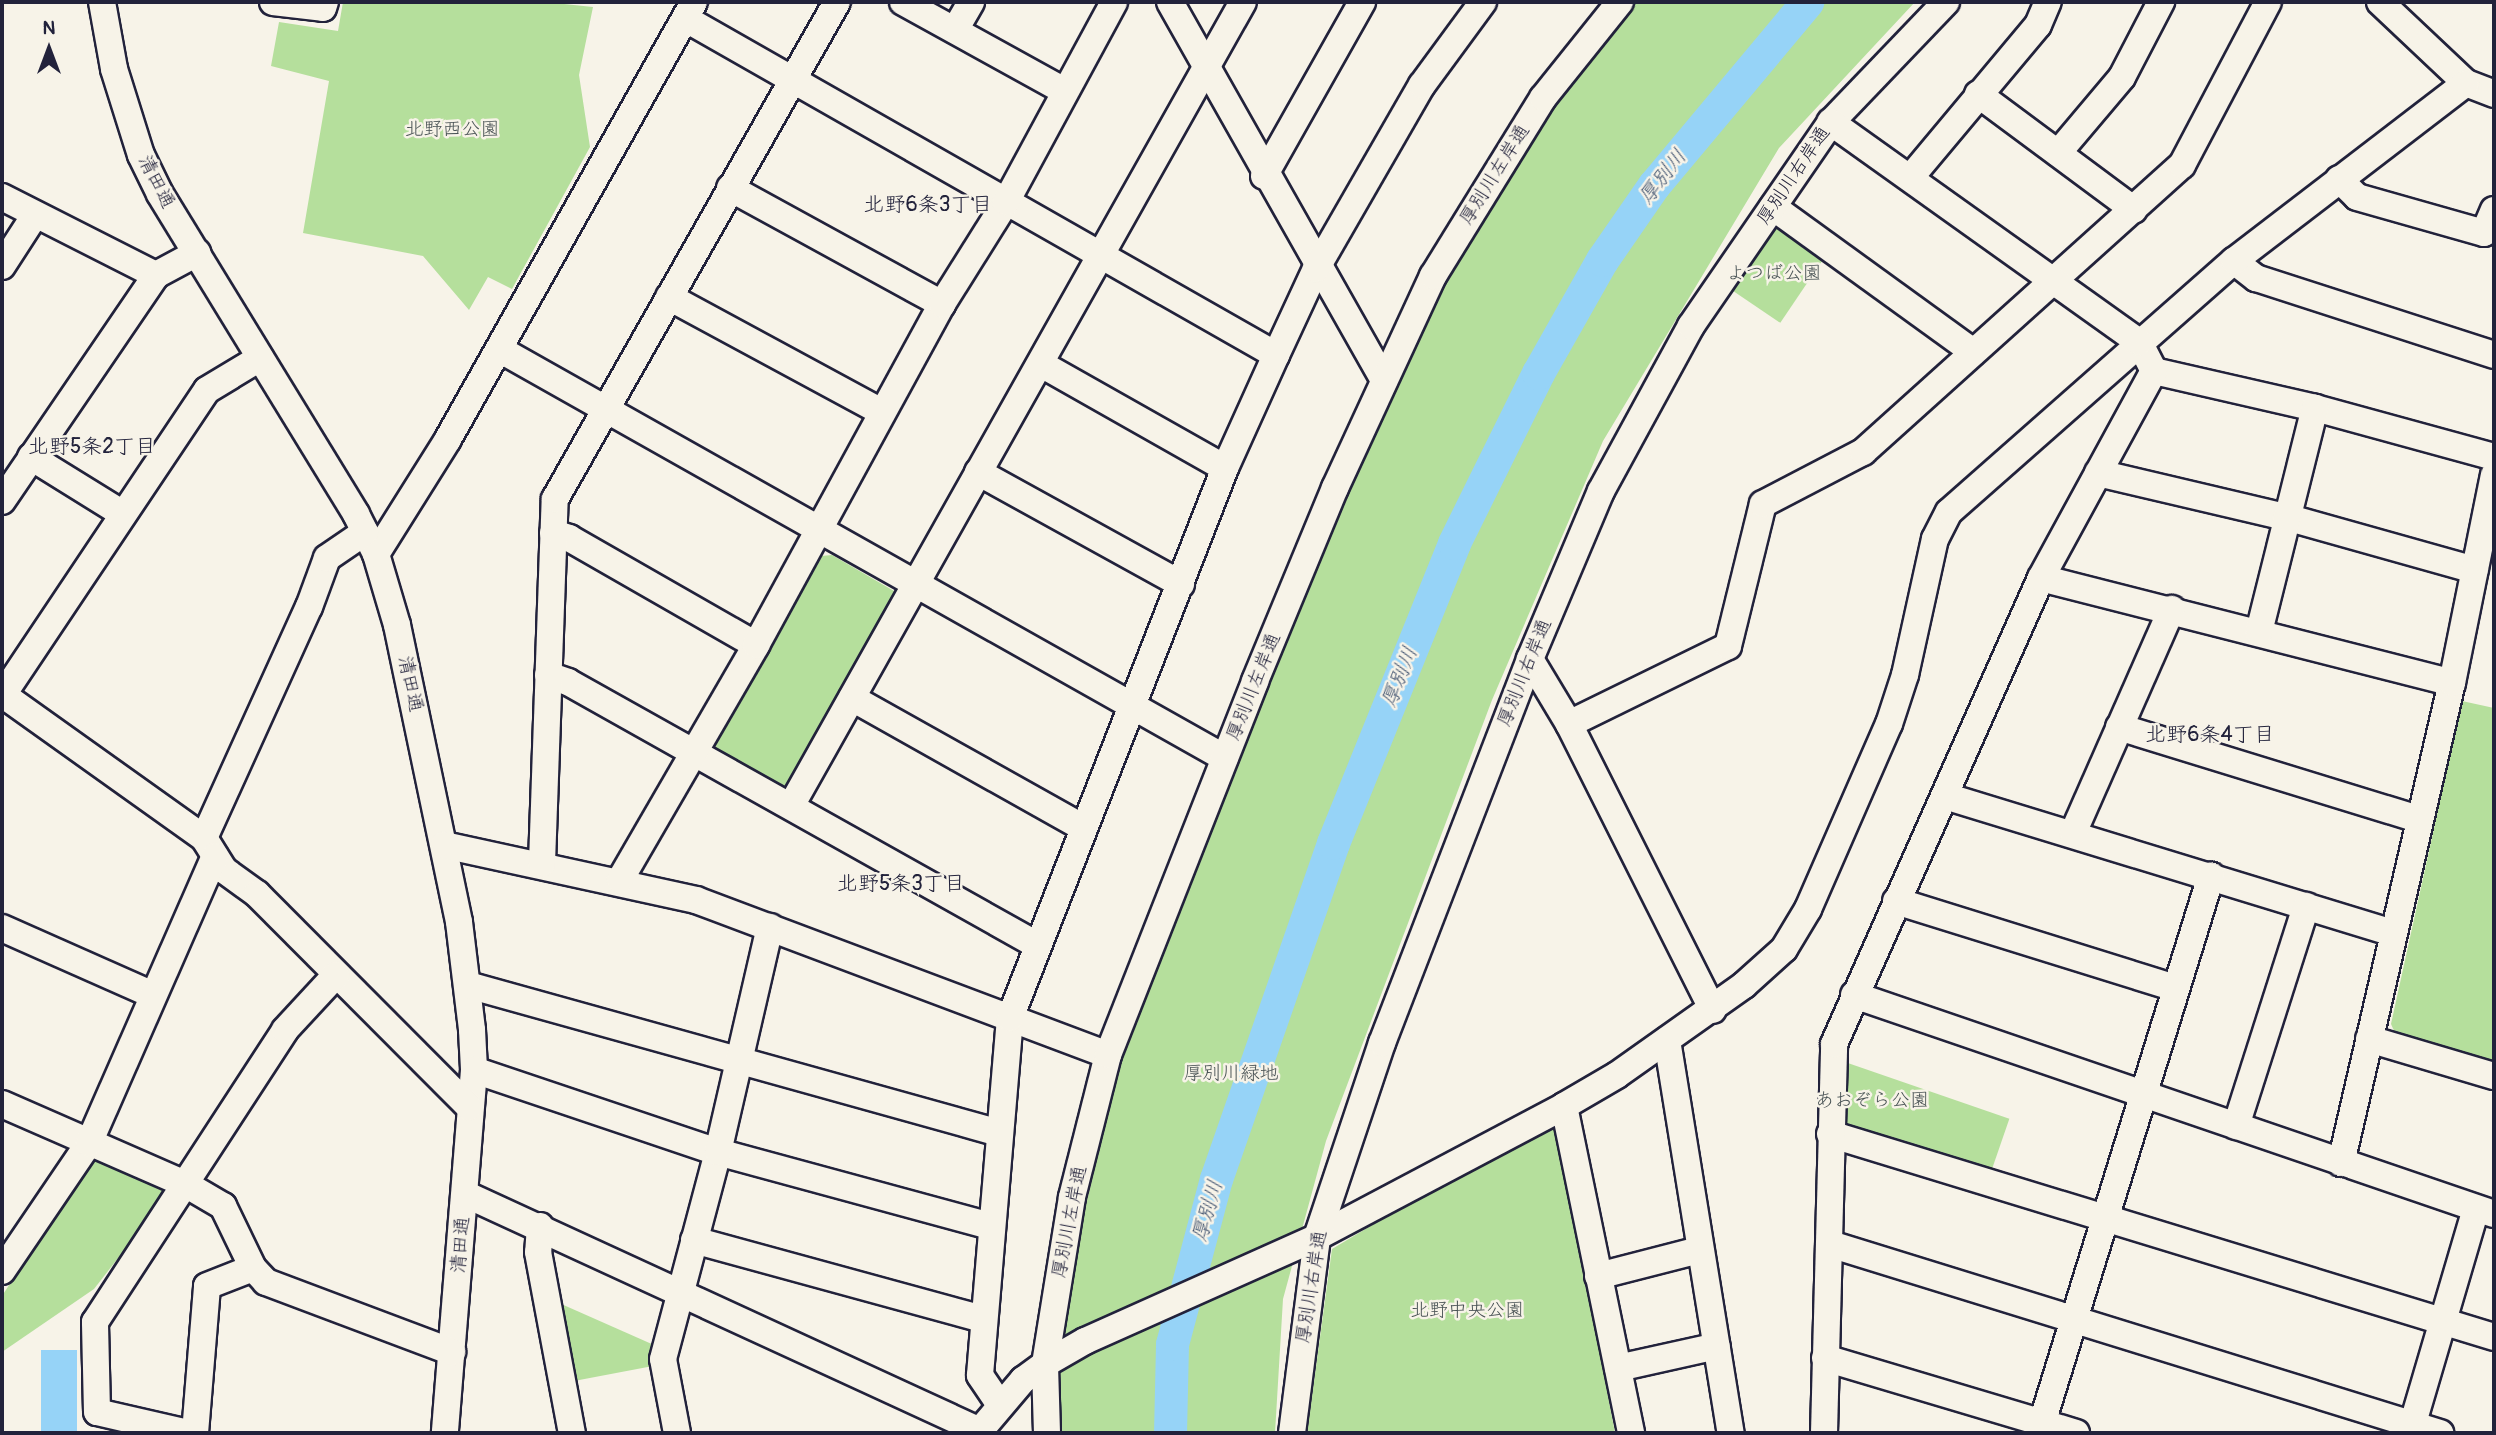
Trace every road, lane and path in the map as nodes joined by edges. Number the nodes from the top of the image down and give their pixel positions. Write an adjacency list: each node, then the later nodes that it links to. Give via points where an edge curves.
1 (102, 2): 38 (street, 清田通, via 114,69 141,155)
2 (273, 2): 3 (street, via 323,8)
3 (325, 2)
4 (836, 2): 21 (street)
5 (903, 2): 19 (street)
6 (971, 2): 19 (street)
7 (1114, 2): 23 (street)
8 (1170, 2): 20 (street)
9 (1244, 2): 20 (street)
10 (1362, 2): 28 (street)
11 (1482, 2): 42 (street, via 1422,85)
12 (1946, 2): 26 (street, 厚別川右岸通)
13 (2048, 2): 24 (street, via 2038,25)
14 (2161, 2): 27 (street, via 2122,77)
15 (2268, 2): 35 (street, via 2182,165)
16 (2380, 2): 22 (street)
17 (1614, 4): 55 (street, 厚別川左岸通, via 1479,197 1433,276)
18 (690, 10): 21 (street); 48 (street)
19 (955, 30): 23 (street)
20 (1206, 68): 28 (street); 39 (street)
21 (791, 80): 31 (street); 33 (street)
22 (2466, 83): 25 (street); 30 (street)
23 (1064, 91): 33 (street)
24 (1978, 94): 27 (street); 29 (street)
25 (2494, 94)
26 (1831, 122): 29 (street); 34 (street, 厚別川右岸通)
27 (2057, 153): 35 (street)
28 (1264, 176): 42 (street)
29 (1910, 178): 44 (street)
30 (2339, 179): 36 (street, via 2357,197 2483,233); 40 (street)
31 (730, 188): 45 (street); 46 (street)
32 (2, 197): 37 (street)
33 (1006, 202): 39 (street); 46 (street)
34 (1773, 207): 49 (street); 78 (street, 厚別川右岸通, via 1691,326 1606,481)
35 (2134, 210): 44 (street)
36 (2494, 210)
37 (34, 215): 41 (street); 43 (street)
38 (197, 253): 43 (street); 52 (street, 清田通)
39 (1102, 255): 50 (street); 53 (street)
40 (2234, 261): 47 (street); 51 (street, via 2256,278)
41 (2, 266)
42 (1316, 269): 50 (street); 55 (street)
43 (156, 275): 59 (street)
44 (2054, 279): 47 (street); 49 (street)
45 (669, 297): 57 (street); 58 (street)
46 (942, 304): 58 (street)
47 (2139, 342): 54 (street); 109 (street, via 1949,512 1935,539 1905,675 1889,724 1808,909 1784,949)
48 (499, 349): 57 (street); 70 (street)
49 (1973, 352): 84 (street, via 1863,452 1763,504 1728,646)
50 (1276, 355): 61 (street)
51 (2494, 355)
52 (260, 358): 66 (street, via 207,390); 70 (street, 清田通)
53 (1041, 364): 61 (street); 62 (street)
54 (2154, 371): 56 (street); 63 (street)
55 (1384, 382): 87 (street, 厚別川左岸通)
56 (2315, 408): 60 (street); 67 (street)
57 (606, 409): 68 (street); 69 (street, via 555,499)
58 (882, 412): 68 (street)
59 (31, 457): 65 (street); 66 (street)
60 (2494, 457)
61 (1225, 468): 74 (street)
62 (978, 472): 73 (street); 74 (street)
63 (2098, 473): 67 (street); 72 (street)
64 (2494, 475): 71 (street)
65 (2, 501)
66 (123, 514): 81 (street)
67 (2286, 517): 71 (street); 76 (street)
68 (817, 528): 73 (street); 77 (street)
69 (553, 533): 77 (street); 79 (street)
70 (370, 543): 93 (street, 清田通, via 397,625); 94 (street, via 327,558)
71 (2475, 570): 80 (street)
72 (2041, 578): 75 (street); 88 (street)
73 (916, 583): 82 (street); 83 (street)
74 (1181, 584): 83 (street)
75 (2172, 609): 76 (street); 85 (street)
76 (2259, 632): 80 (street)
77 (756, 645): 86 (street)
78 (1530, 659): 84 (street); 133 (street, 厚別川右岸通, via 1382,1043)
79 (548, 675): 86 (street); 95 (street)
80 (2452, 682): 90 (street)
81 (2, 695): 94 (street)
82 (852, 698): 89 (street); 91 (street)
83 (1132, 705): 87 (street); 91 (street)
84 (1569, 724): 109 (street)
85 (2119, 727): 90 (street); 92 (street)
86 (695, 753): 89 (street); 97 (street)
87 (1225, 758): 113 (street, 厚別川左岸通)
88 (1945, 796): 92 (street); 98 (street)
89 (791, 806): 103 (street)
90 (2418, 819): 102 (street)
91 (1084, 828): 103 (street)
92 (2073, 833): 96 (street)
93 (444, 845): 95 (street); 105 (street, 清田通)
94 (209, 847): 104 (street); 107 (street)
95 (542, 863): 97 (street)
96 (2211, 876): 99 (street); 106 (street)
97 (620, 880): 100 (street, via 696,900)
98 (1896, 901): 106 (street); 108 (street)
99 (2306, 906): 102 (street); 121 (street)
100 (770, 927): 110 (street); 114 (street)
101 (2, 928): 107 (street)
102 (2392, 933): 111 (street)
103 (1037, 945): 110 (street)
104 (336, 975): 120 (street); 127 (street, via 285,1030)
105 (468, 985): 114 (street); 115 (street, 清田通)
106 (2176, 988): 117 (street)
107 (153, 995): 124 (street)
108 (1854, 995): 117 (street); 123 (street, via 1834,1044)
109 (1713, 1010): 112 (street)
110 (1010, 1018): 113 (street); 122 (street)
111 (2369, 1039): 116 (street); 126 (street)
112 (1667, 1040): 119 (street); 137 (street)
113 (1108, 1055): 149 (street, 厚別川左岸通, via 1072,1197)
114 (738, 1059): 122 (street); 125 (street)
115 (474, 1070): 120 (street, 清田通); 125 (street)
116 (2494, 1076)
117 (2145, 1095): 121 (street); 130 (street)
118 (2, 1104): 124 (street)
119 (1564, 1106): 133 (street); 140 (street)
120 (469, 1107): 128 (street, 清田通)
121 (2235, 1126): 126 (street)
122 (999, 1133): 132 (street)
123 (1830, 1134): 130 (street); 136 (street)
124 (89, 1143): 127 (street); 134 (street)
125 (718, 1152): 132 (street); 135 (street)
126 (2341, 1163): 129 (street)
127 (187, 1185): 138 (street, via 223,1206); 155 (street, via 95,1322 97,1412)
128 (465, 1194): 131 (street); 147 (street, 清田通)
129 (2485, 1212): 144 (street)
130 (2105, 1216): 142 (street); 144 (street)
131 (540, 1226): 141 (street); 158 (street, via 538,1252)
132 (990, 1226): 143 (street)
133 (1317, 1237): 149 (street, via 1105,1332); 161 (street, 厚別川右岸通)
134 (11, 1239): 139 (street)
135 (694, 1240): 141 (street); 143 (street)
136 (1830, 1244): 142 (street); 148 (street)
137 (1699, 1250): 140 (street); 146 (street)
138 (253, 1268): 147 (street, via 266,1282); 156 (street, via 207,1286)
139 (2, 1271)
140 (1598, 1276): 150 (street)
141 (680, 1292): 154 (street); 159 (street, via 663,1359)
142 (2073, 1318): 152 (street); 153 (street)
143 (982, 1319): 151 (street, via 981,1375)
144 (2443, 1322): 145 (street); 153 (street)
145 (2494, 1337)
146 (1717, 1346): 150 (street); 163 (street)
147 (452, 1352): 157 (street, 清田通)
148 (1825, 1358): 152 (street); 164 (street)
149 (1045, 1364): 151 (street); 160 (street, 厚別川左岸通)
150 (1618, 1368): 162 (street)
151 (1000, 1405): 154 (street)
152 (2042, 1423): 165 (street)
153 (2411, 1429): 166 (street)
154 (979, 1432)
155 (188, 1433)
156 (195, 1433)
157 (445, 1433)
158 (572, 1433)
159 (677, 1433)
160 (1047, 1433)
161 (1292, 1433)
162 (1632, 1433)
163 (1731, 1433)
164 (1824, 1433)
165 (2076, 1433)
166 (2440, 1433)

